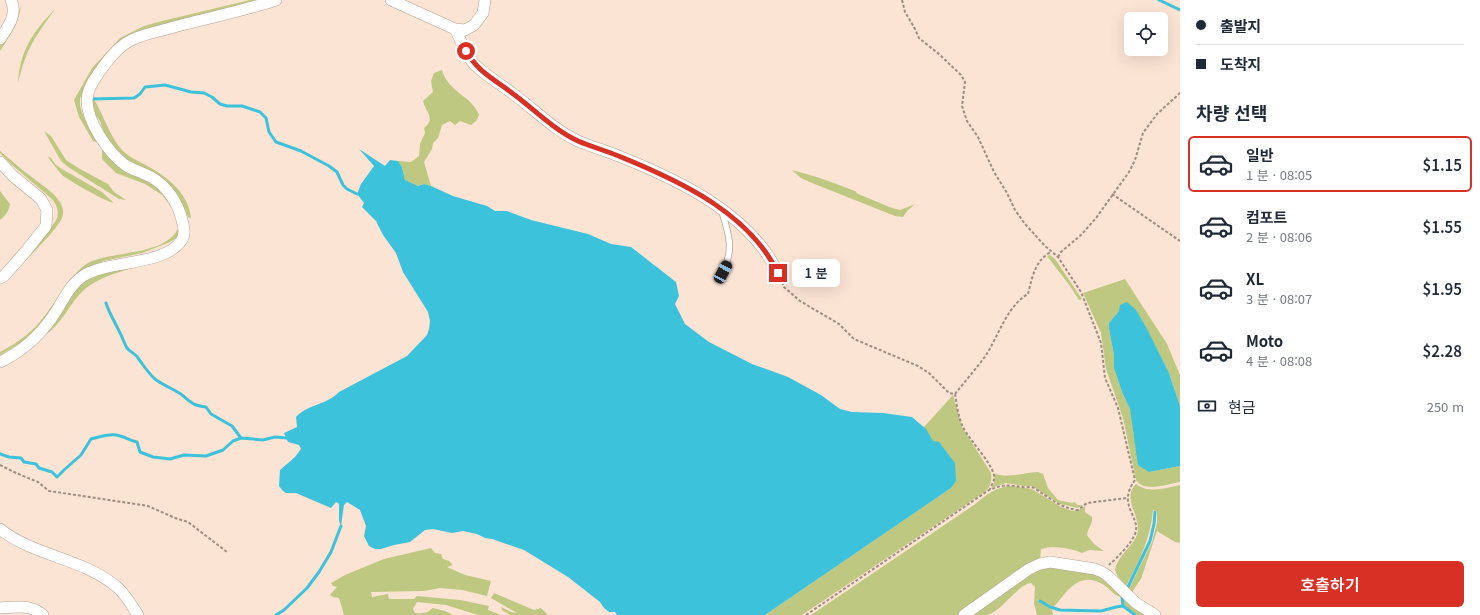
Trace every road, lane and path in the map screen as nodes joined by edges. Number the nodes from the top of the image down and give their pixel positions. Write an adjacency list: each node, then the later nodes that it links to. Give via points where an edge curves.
1 (11, 0): 7 (street, via 13,14)
2 (276, 0): 18 (street, via 138,37 116,51 104,66 89,88 86,99 93,124 117,158 125,165 152,178 174,200 180,210 184,229 182,239 177,247 160,255 92,271 82,276 71,286 51,319 31,342)
3 (391, 0): 6 (street)
4 (485, 0): 6 (street, via 483,13 474,25 465,30)
5 (902, 0): 13 (path, via 905,12 919,38 961,75 965,82 962,106 967,121 978,136 1015,210)
6 (455, 29): 11 (street, via 472,63 562,132 670,179 697,193)
7 (0, 39)
8 (1180, 93): 10 (path, via 1156,114 1144,133 1129,172)
9 (0, 162): 17 (street, via 40,199 47,210 46,226)
10 (1112, 194): 12 (path); 14 (path, via 1096,218)
11 (721, 210): 15 (lane, via 730,252); 16 (street, via 755,238 772,259)
12 (1180, 241)
13 (1052, 252): 14 (path); 19 (path, via 1046,255 1033,271 1028,294 1019,299 986,355)
14 (1058, 258): 22 (path, via 1081,292 1101,343 1105,378 1118,408 1135,480)
15 (723, 272)
16 (778, 273): 19 (path, via 784,287 791,294 839,324 854,339 918,366 949,393)
17 (0, 278)
18 (0, 362)
19 (955, 394): 21 (path, via 963,426 994,473)
20 (0, 465): 24 (path, via 38,482 49,491 148,506 188,522)
21 (989, 490): 22 (path, via 1006,485 1033,487 1060,506 1078,510 1087,503); 30 (path)
22 (1127, 498): 25 (path, via 1136,533)
23 (0, 529): 29 (street, via 22,543 99,574 119,589)
24 (227, 552)
25 (1102, 572): 27 (street, via 1136,603); 31 (street, via 1050,562 1034,566)
26 (0, 608): 28 (street, via 29,607)
27 (1154, 614): 32 (street)
28 (43, 615)
29 (138, 615)
30 (806, 615)
31 (964, 615)
32 (1164, 615)

